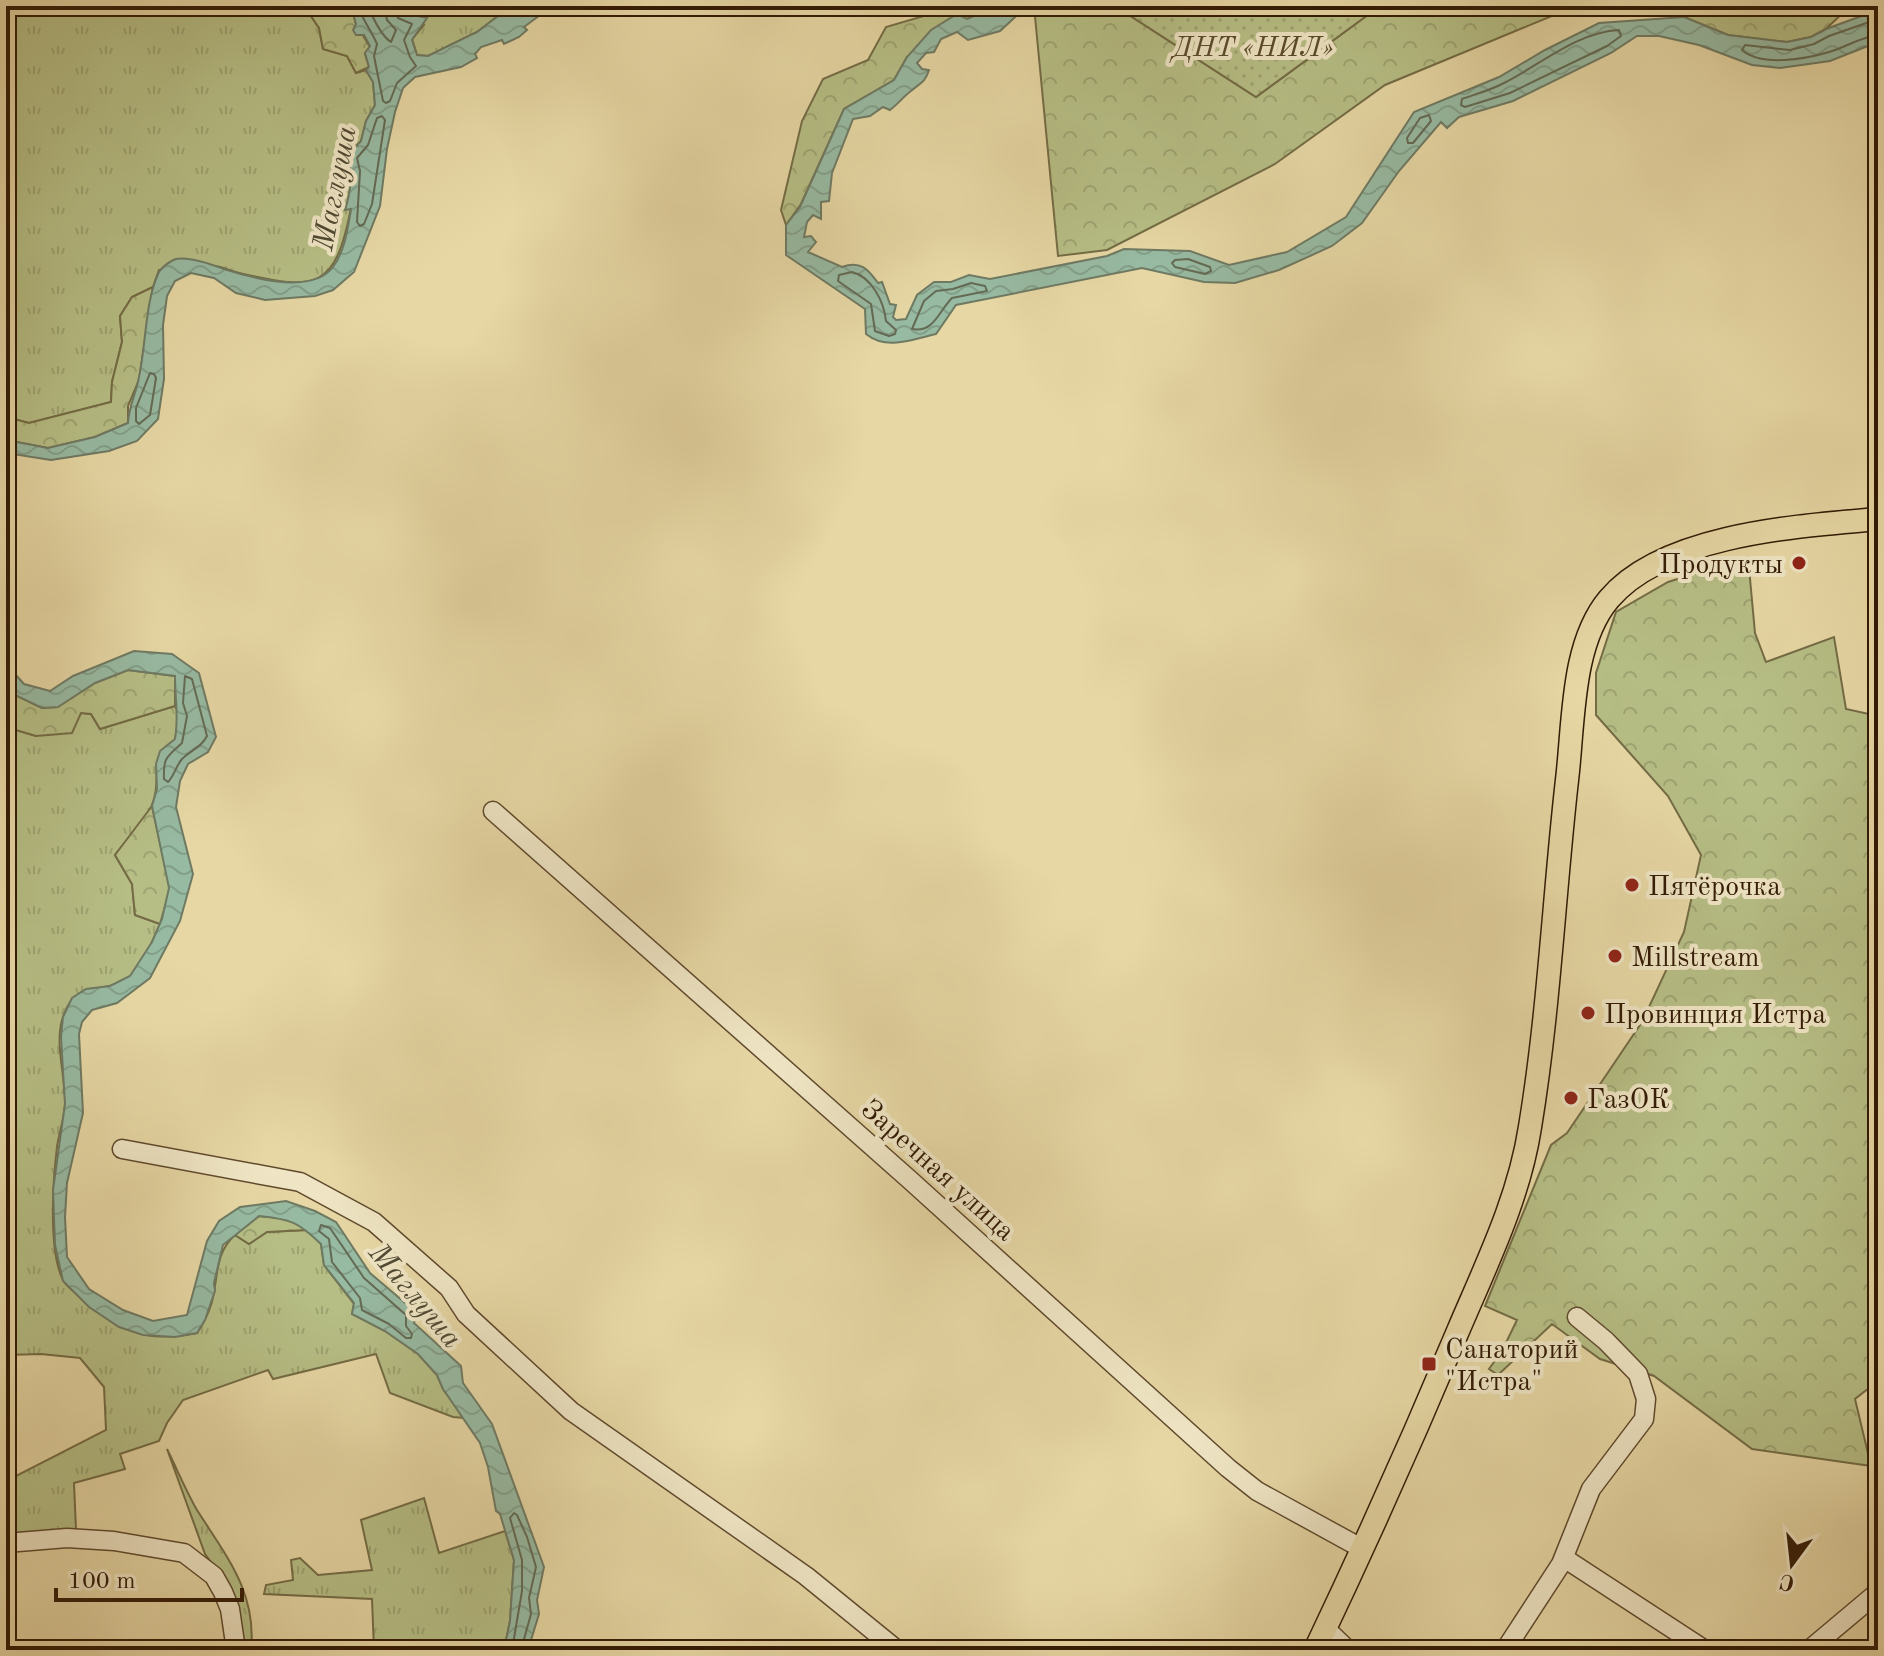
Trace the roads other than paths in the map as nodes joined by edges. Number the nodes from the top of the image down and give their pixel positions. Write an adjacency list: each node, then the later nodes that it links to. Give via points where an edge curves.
1 (1878, 519): 6 (main road, via 1769,529 1662,560 1635,575 1597,615 1578,686 1539,1063 1523,1165 1485,1268)
2 (493, 811): 6 (street, Заречная улица, via 1228,1468 1257,1491)
3 (122, 1149): 11 (street, via 300,1182 374,1222 449,1288 466,1314 571,1411 806,1576)
4 (1577, 1317): 7 (street, via 1638,1374 1646,1399 1644,1419 1591,1489)
5 (6, 1543): 10 (street, via 67,1538 184,1553 214,1576 230,1609)
6 (1361, 1548): 9 (main road)
7 (1564, 1558): 14 (street); 15 (street)
8 (1878, 1592): 16 (street)
9 (1325, 1628): 12 (main road); 13 (street)
10 (236, 1650)
11 (897, 1650)
12 (1315, 1650)
13 (1348, 1650)
14 (1505, 1650)
15 (1705, 1650)
16 (1809, 1650)

